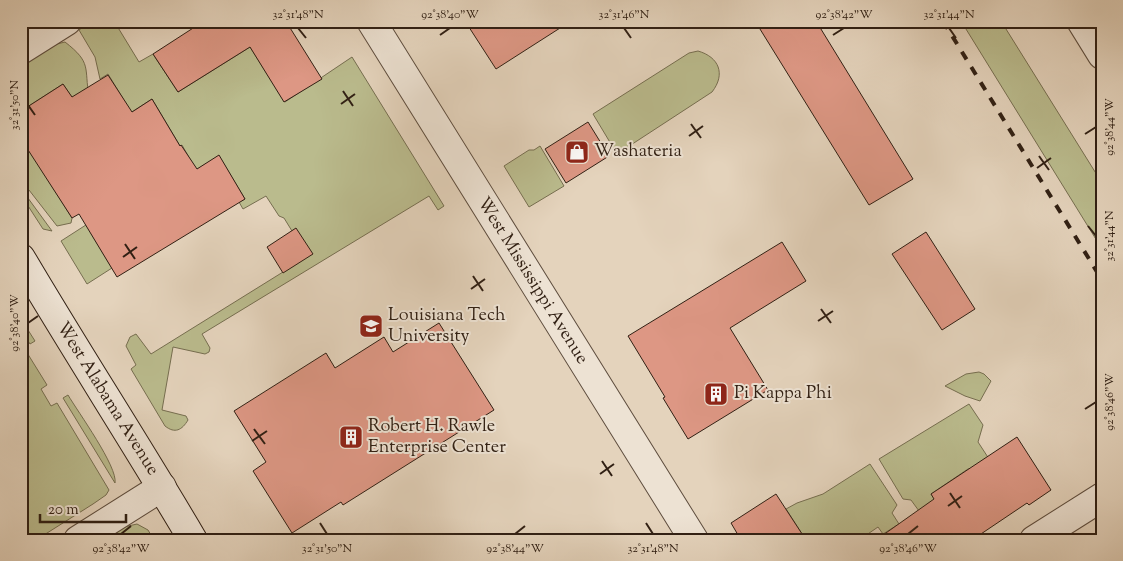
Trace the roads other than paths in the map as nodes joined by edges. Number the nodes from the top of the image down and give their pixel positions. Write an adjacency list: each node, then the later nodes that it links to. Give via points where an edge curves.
1 (67, 21): 4 (street)
2 (371, 21): 11 (street, West Mississippi Avenue)
3 (1081, 21): 5 (street)
4 (21, 50)
5 (1102, 55)
6 (21, 258): 7 (street, West Alabama Avenue)
7 (162, 487): 9 (street); 10 (street, West Alabama Avenue)
8 (1102, 497): 12 (street)
9 (78, 540)
10 (193, 540)
11 (694, 540)
12 (1034, 540)

